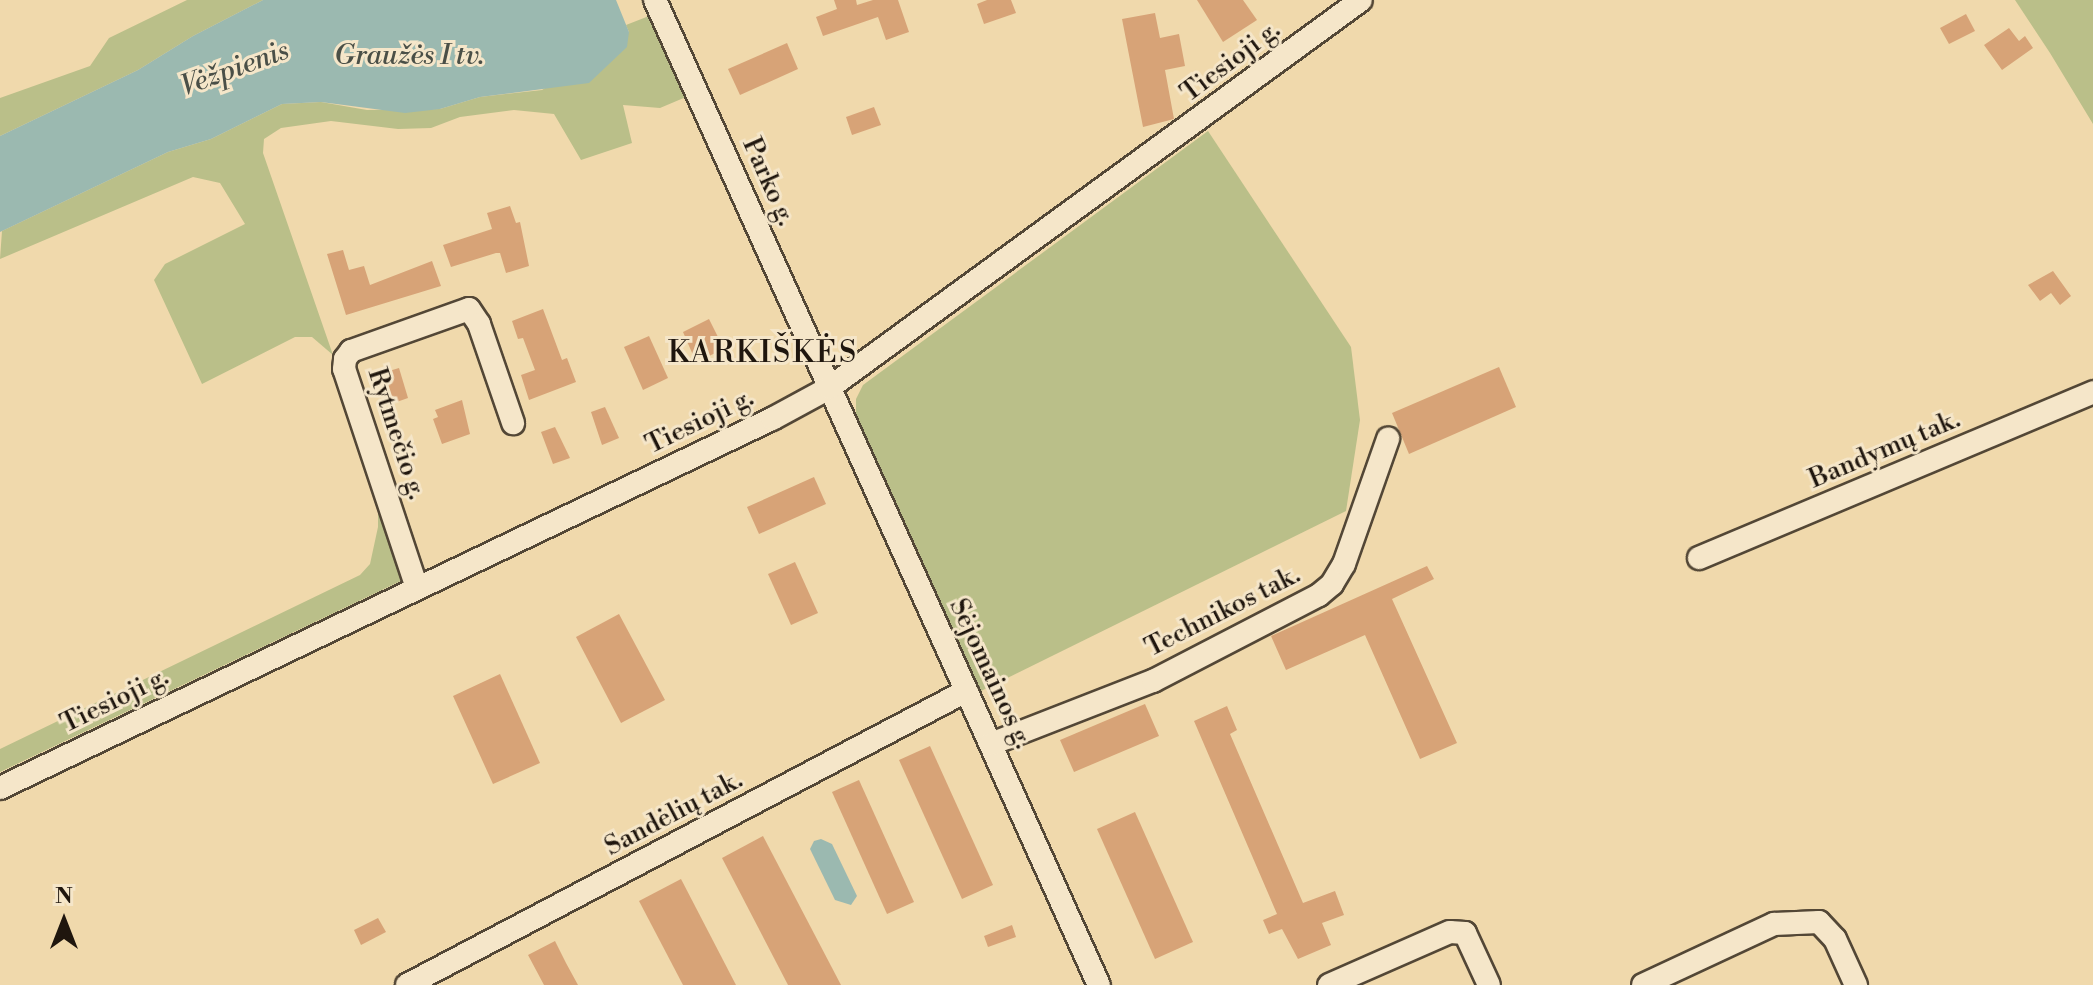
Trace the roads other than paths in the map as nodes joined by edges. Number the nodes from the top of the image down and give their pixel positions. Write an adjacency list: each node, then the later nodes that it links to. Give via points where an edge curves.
1 (655, 0): 3 (street, Parko g.)
2 (1361, 0): 3 (street, Tiesioji g.)
3 (829, 388): 8 (street, Tiesioji g.); 9 (street, Sėjomainos g.)
4 (2093, 392): 7 (street, Bandymų tak.)
5 (513, 423): 8 (street, Rytmečio g., via 469,309 351,351 345,359)
6 (1388, 439): 10 (street, Technikos tak., via 1344,564 1319,595 1153,681)
7 (1699, 558)
8 (417, 588): 11 (street, Tiesioji g.)
9 (966, 691): 10 (street, Sėjomainos g.); 12 (street, Sandėlių tak.)
10 (991, 744): 13 (street, Sėjomainos g.)
11 (0, 788)
12 (407, 985)
13 (1099, 985)
14 (1329, 985): 15 (street, via 1450,932 1465,933)
15 (1489, 985)
16 (1643, 985): 17 (street, via 1774,924 1819,922 1835,939)
17 (1856, 985)

